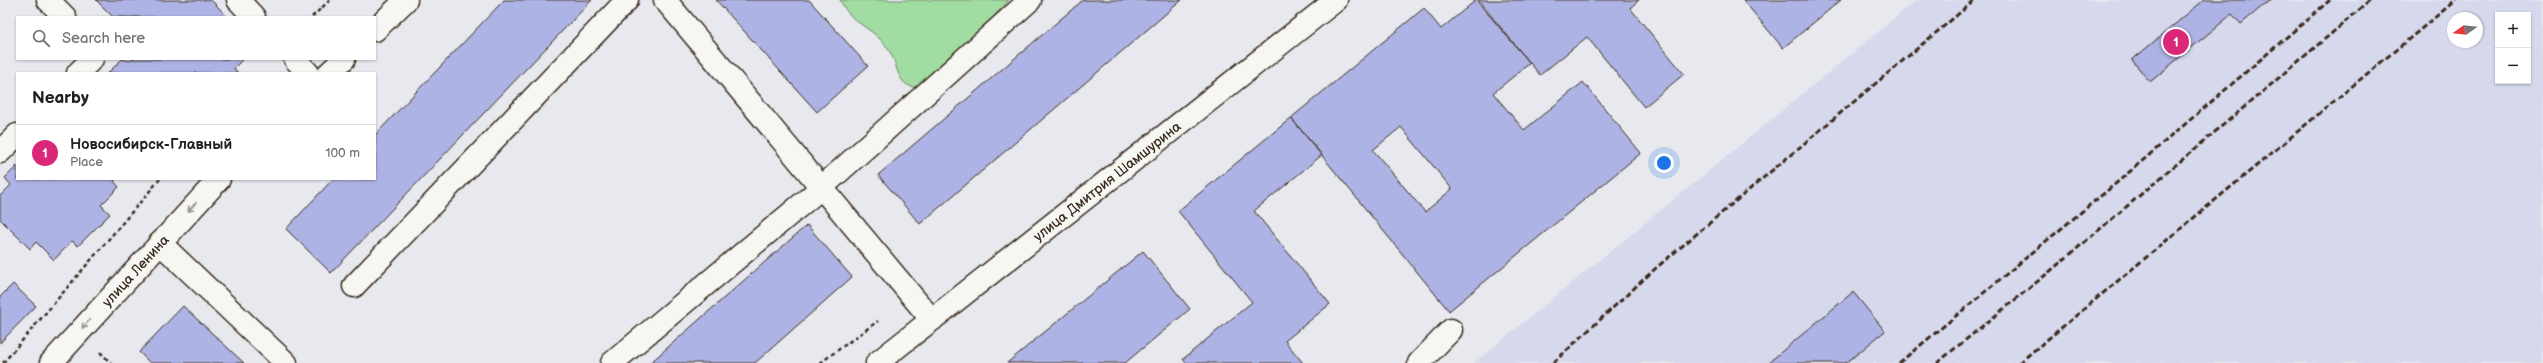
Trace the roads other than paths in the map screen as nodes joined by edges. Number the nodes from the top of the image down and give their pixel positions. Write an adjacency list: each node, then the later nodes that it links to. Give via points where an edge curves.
1 (48, 0): 8 (street)
2 (238, 0): 9 (street)
3 (406, 0): 10 (street)
4 (627, 0): 22 (street)
5 (665, 0): 20 (street)
6 (1030, 0): 20 (street)
7 (1334, 0): 23 (street, улица Дмитрия Шамшурина)
8 (64, 16)
9 (253, 16)
10 (376, 29)
11 (91, 60): 14 (street)
12 (296, 60): 15 (street)
13 (343, 60): 16 (street)
14 (79, 72)
15 (307, 72)
16 (330, 72)
17 (16, 136): 18 (street)
18 (0, 152)
19 (218, 180): 21 (street, улица Ленина, one-way to 21)
20 (821, 188): 23 (street); 28 (street)
21 (160, 243): 26 (street, улица Ленина, one-way to 26); 27 (street)
22 (354, 286)
23 (932, 320): 25 (street, улица Дмитрия Шамшурина)
24 (1451, 330): 29 (street)
25 (889, 359)
26 (51, 363)
27 (286, 363)
28 (612, 363)
29 (1419, 363)

